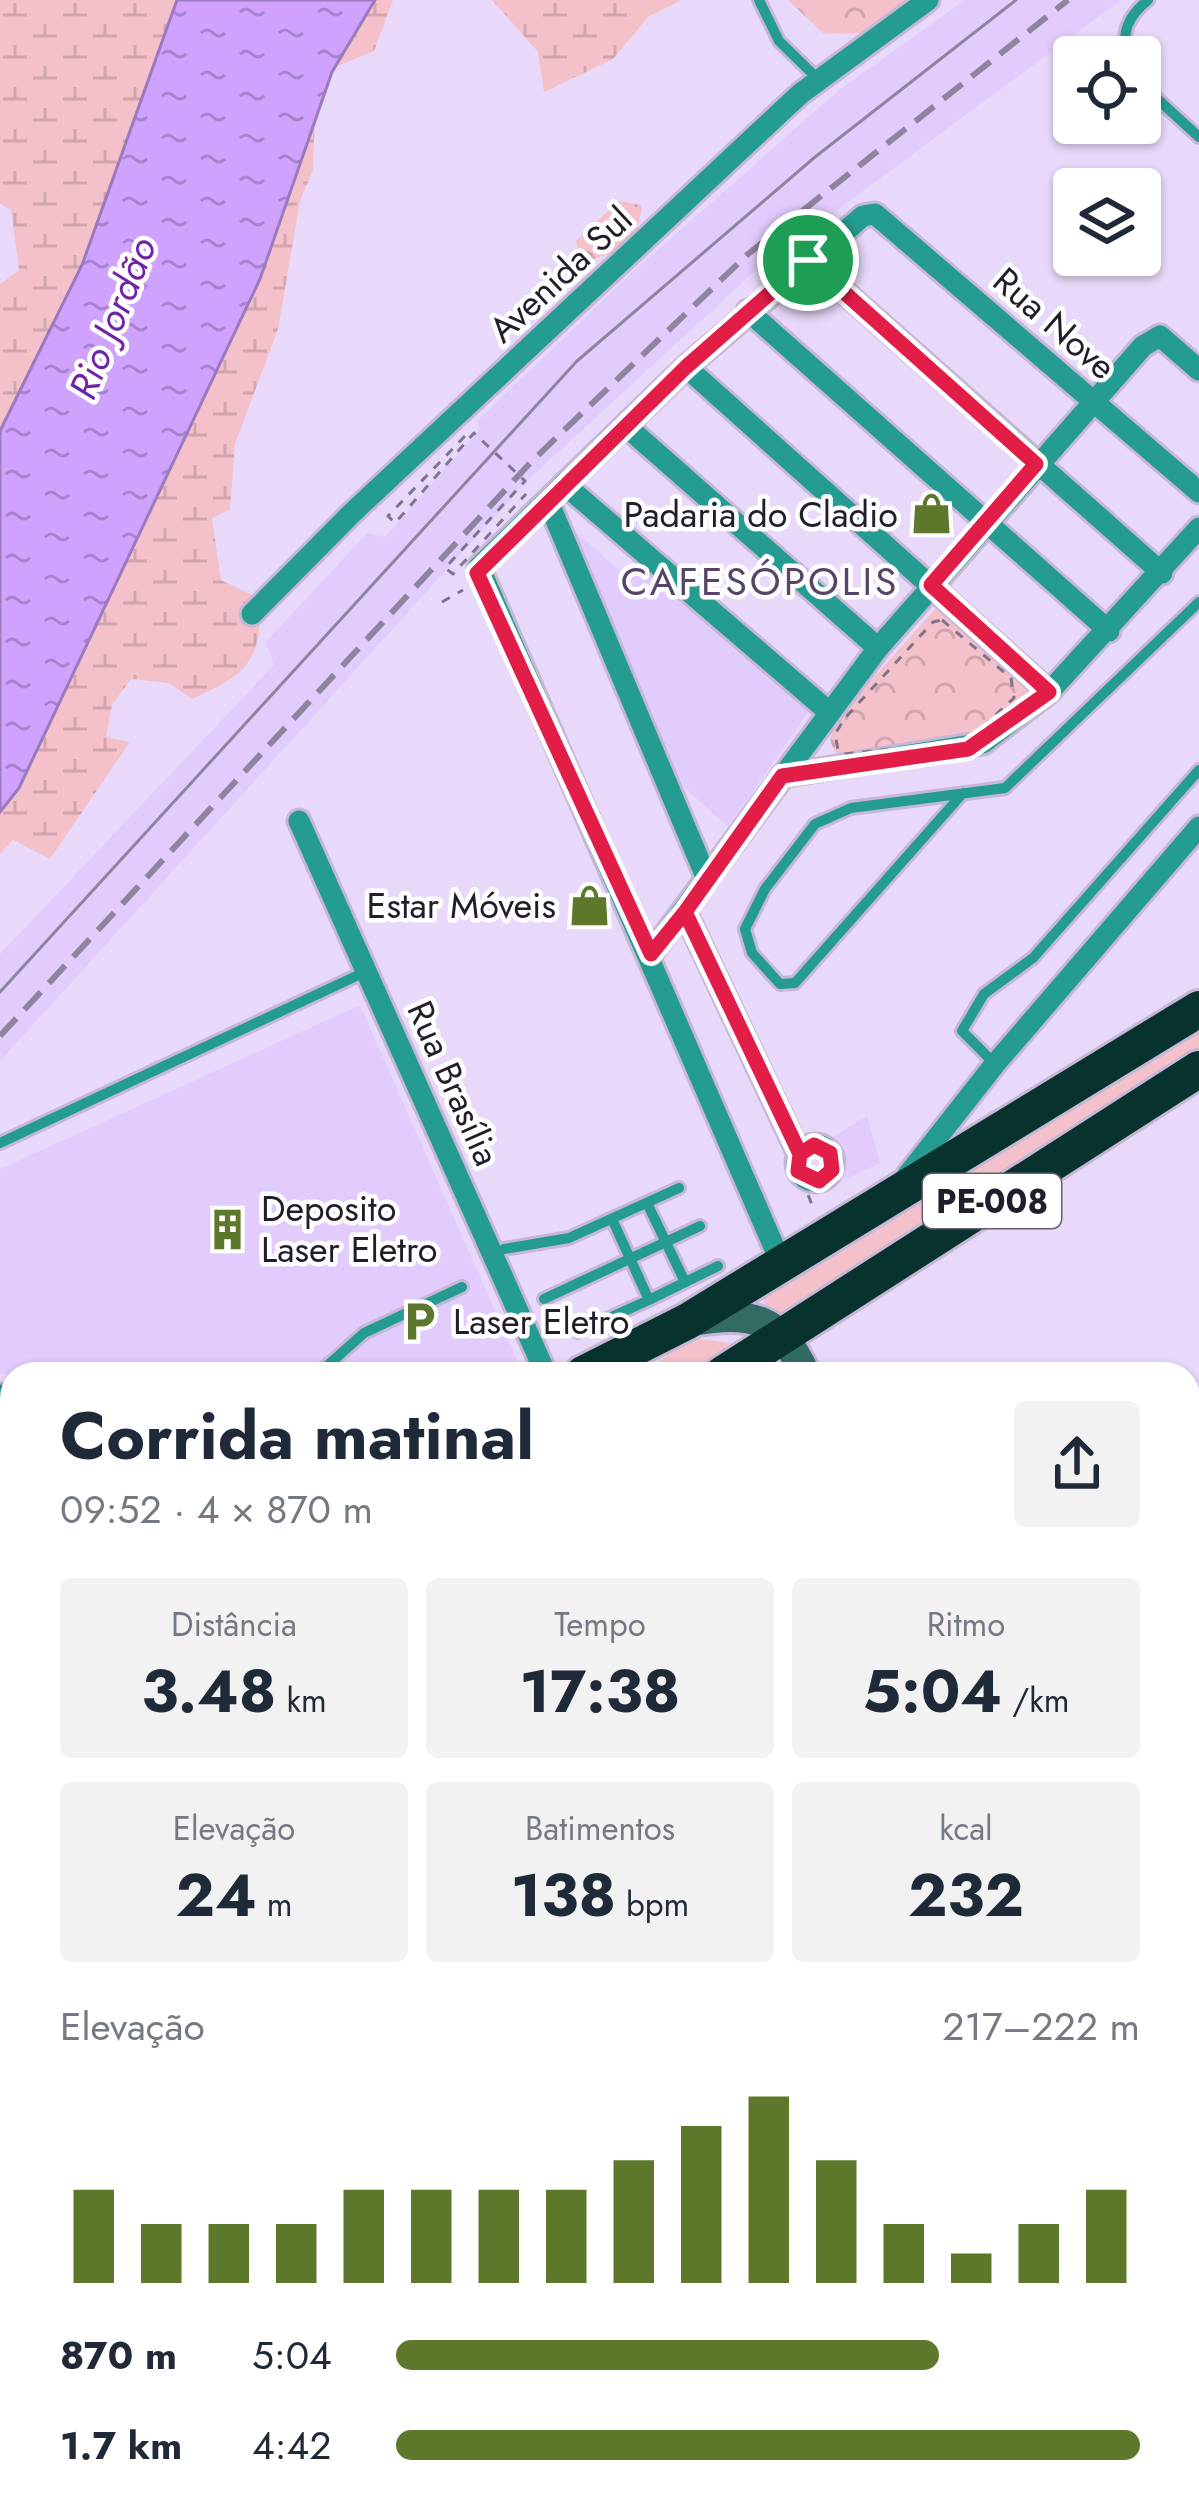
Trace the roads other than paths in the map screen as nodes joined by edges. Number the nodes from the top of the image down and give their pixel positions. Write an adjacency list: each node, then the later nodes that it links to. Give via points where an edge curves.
1 (759, 0): 5 (lane, via 779,41)
2 (928, 0): 5 (street, Avenida Sul)
3 (1148, 0): 4 (lane)
4 (1125, 36)
5 (819, 80): 23 (street, Avenida Sul)
6 (1161, 102): 7 (lane)
7 (1199, 137)
8 (808, 260): 9 (street); 12 (street, Rua Nove, via 863,216 882,218); 14 (street)
9 (748, 311): 10 (street); 18 (street)
10 (686, 367): 13 (street); 21 (street)
11 (1199, 370): 12 (street, via 1160,336)
12 (1094, 401): 14 (street); 16 (street, Rua Nove)
13 (627, 427): 15 (street); 25 (street)
14 (1036, 464): 18 (street); 20 (street)
15 (564, 484): 17 (street); 27 (street)
16 (1199, 492)
17 (537, 498): 33 (street); 35 (street, via 479,577)
18 (986, 521): 21 (street); 24 (street)
19 (1199, 527): 20 (street)
20 (1162, 573): 24 (street)
21 (931, 585): 25 (street); 26 (street)
22 (1199, 602): 30 (lane, via 1012,784)
23 (252, 614)
24 (1109, 631): 26 (street)
25 (878, 648): 27 (street)
26 (1049, 692): 29 (street, via 968,749)
27 (829, 712): 29 (street)
28 (1199, 770): 38 (lane, via 1033,958 984,994 962,1030)
29 (782, 776): 33 (street)
30 (963, 793): 30 (lane, via 851,808 815,824 745,929 765,971 780,984 795,983)
31 (299, 820): 36 (street, Rua Brasília)
32 (1199, 827): 38 (street)
33 (707, 879): 34 (street)
34 (685, 912): 35 (street); 41 (street)
35 (651, 954): 50 (street)
36 (367, 971): 40 (lane); 48 (street, Rua Brasília)
37 (1199, 1009): 43 (highway, PE-008)
38 (995, 1064): 43 (street)
39 (1199, 1069): 58 (highway, PE-008)
40 (0, 1143)
41 (800, 1154)
42 (679, 1188): 44 (lane)
43 (889, 1199): 50 (highway, PE-008)
44 (647, 1202): 45 (lane); 47 (lane)
45 (612, 1219): 48 (lane, via 569,1238); 49 (lane)
46 (700, 1226): 47 (lane)
47 (665, 1242): 49 (lane); 52 (lane)
48 (499, 1251): 60 (street, Rua Brasília)
49 (631, 1258): 54 (lane); 55 (lane)
50 (781, 1263): 56 (highway, PE-008)
51 (718, 1266): 52 (lane)
52 (685, 1282): 55 (lane)
53 (462, 1287): 59 (lane, via 364,1333)
54 (544, 1299)
55 (649, 1300): 57 (lane)
56 (688, 1321): 58 (main road, via 752,1319); 61 (highway, PE-008)
57 (578, 1332)
58 (786, 1334): 62 (highway, PE-008); 63 (main road)
59 (332, 1362)
60 (541, 1362)
61 (607, 1362)
62 (742, 1362)
63 (799, 1362)

